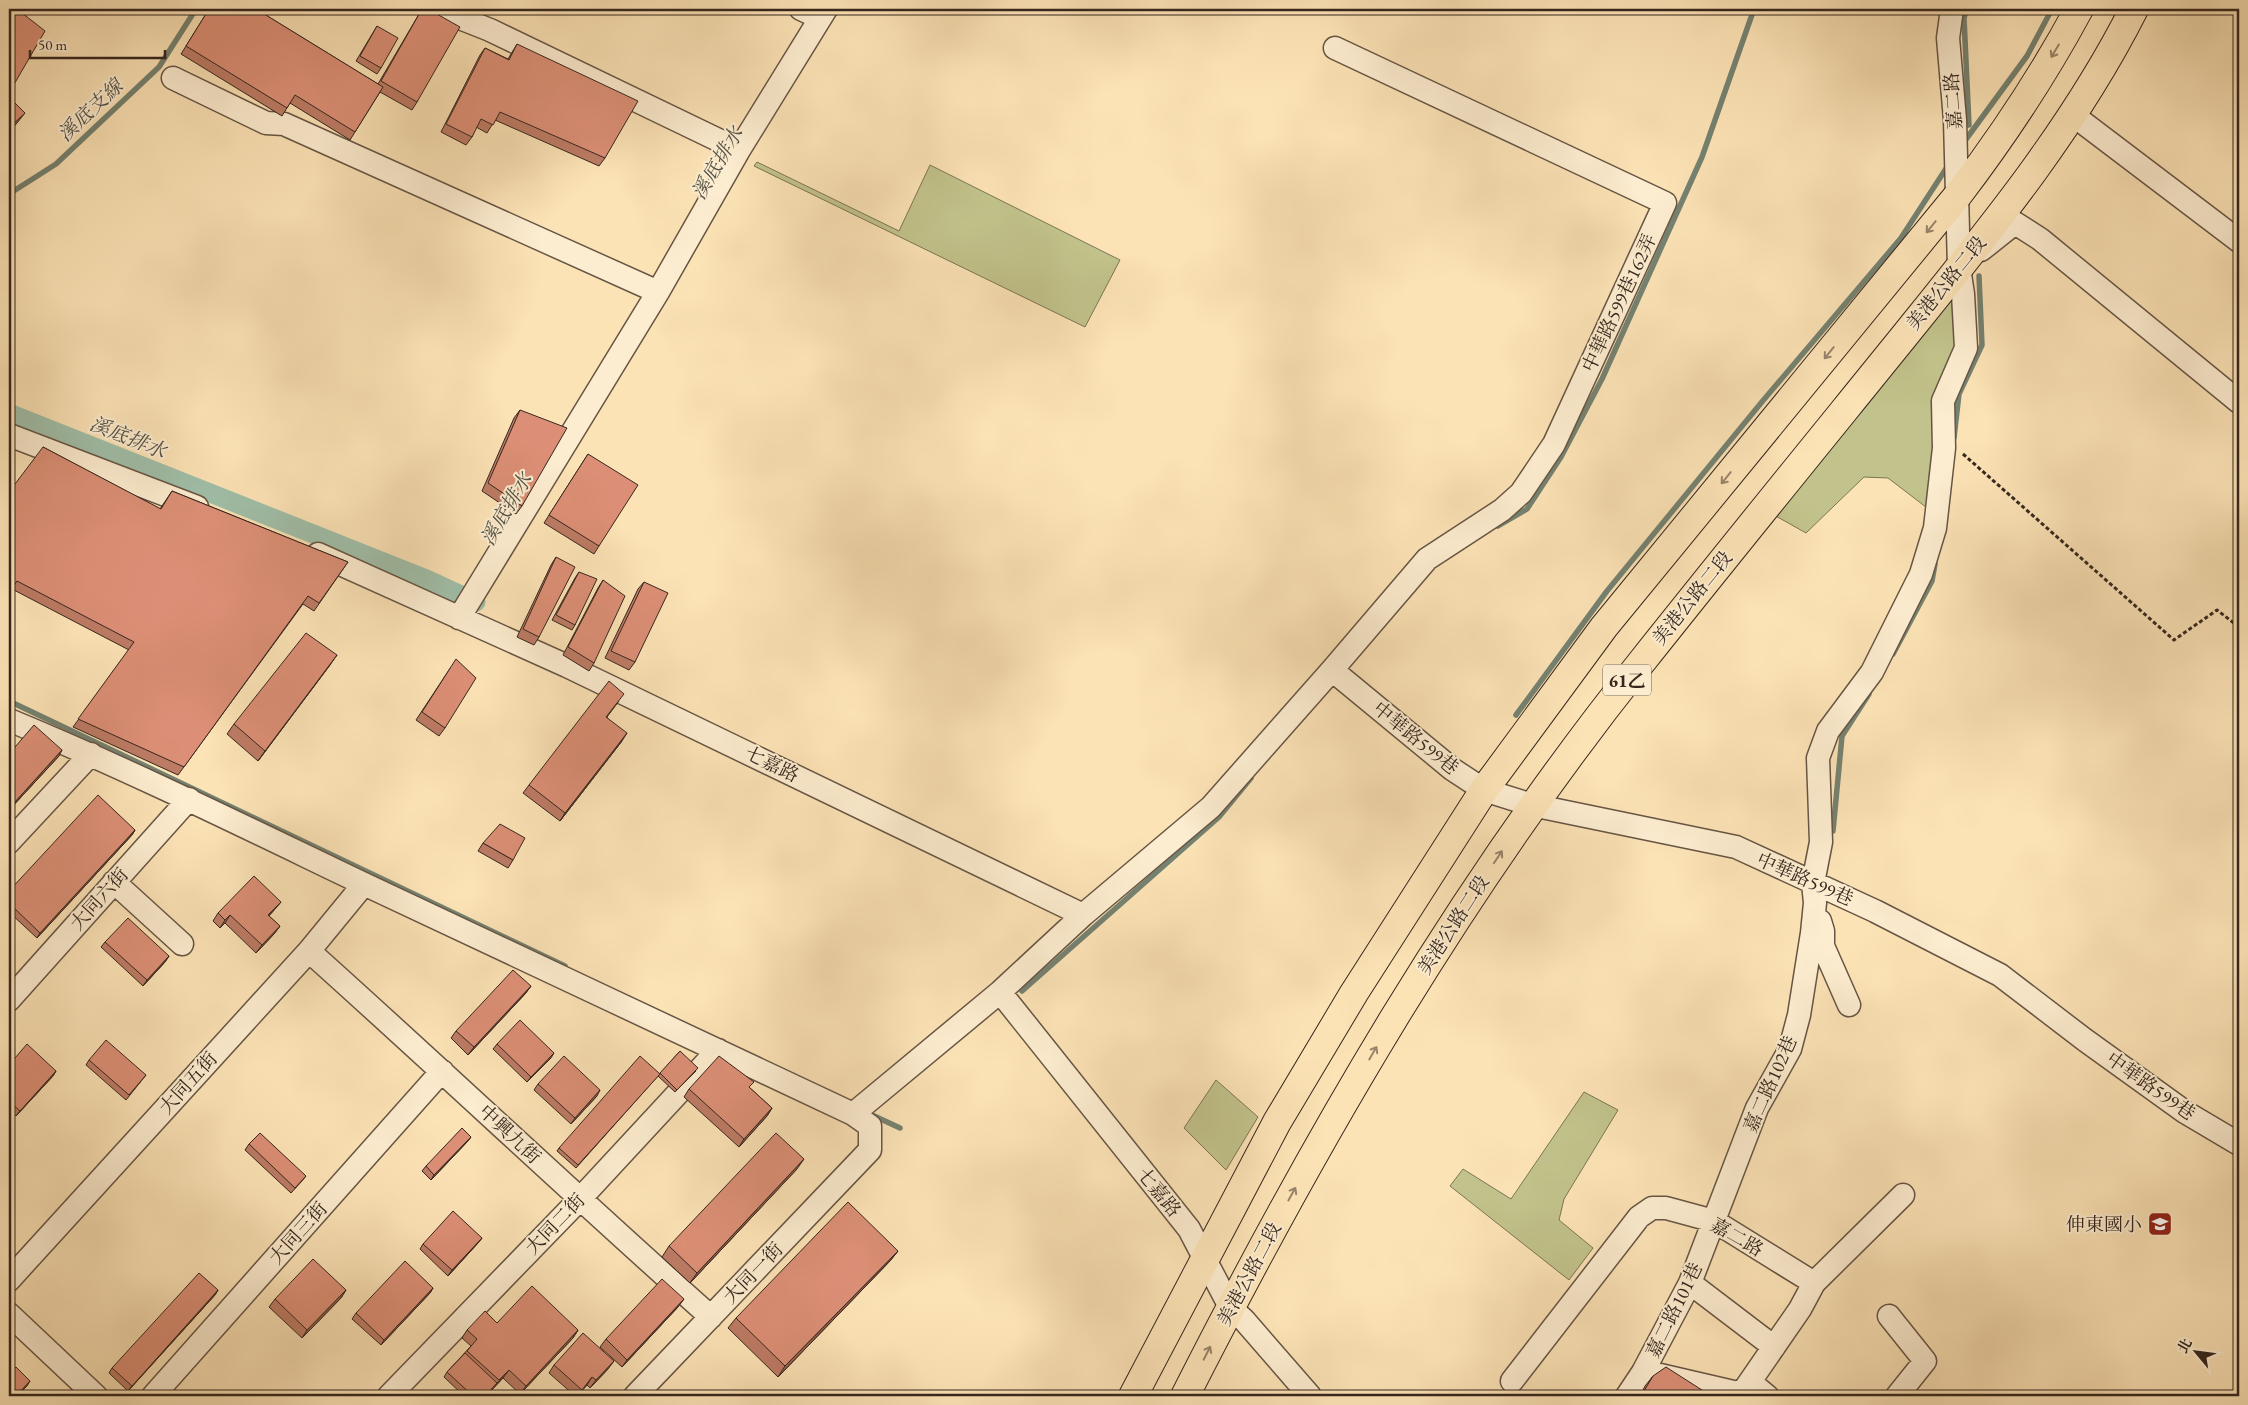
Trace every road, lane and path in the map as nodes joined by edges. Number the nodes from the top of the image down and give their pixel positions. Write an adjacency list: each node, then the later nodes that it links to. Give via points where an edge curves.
1 (437, 9): 9 (street, via 490,30)
2 (1952, 9): 10 (street, 嘉二路, via 1948,38)
3 (2079, 9): 10 (main road, 61乙, one-way to 10, via 1990,152)
4 (2134, 9): 8 (main road, 美港公路二段 / 61乙)
5 (815, 12): 9 (street)
6 (1335, 48): 21 (street, 中華路599巷162弄, via 1665,203 1554,444 1521,493 1502,510 1427,559)
7 (174, 78): 13 (street, via 266,123 284,124)
8 (2073, 114): 11 (street); 12 (main road, 美港公路二段 / 61乙)
9 (739, 150): 13 (street)
10 (1958, 195): 12 (street, 嘉二路); 24 (main road, 61乙, one-way to 24, via 1604,627)
11 (2239, 241)
12 (1959, 268): 14 (street, via 2015,223 2040,239); 26 (main road, 美港公路二段 / 61乙, via 1637,667); 30 (street, 嘉二路102巷, via 1966,348 1943,401 1944,448 1935,528 1921,574 1872,672 1828,731 1818,758 1821,842)
13 (658, 292): 19 (street)
14 (2239, 402)
15 (9, 436): 17 (street)
16 (1962, 452): 20 (path, via 2174,640 2217,610)
17 (213, 512)
18 (303, 547): 19 (street, 七嘉路)
19 (459, 618): 31 (street, 七嘉路, via 576,670)
20 (2239, 627)
21 (1339, 676): 24 (street, 中華路599巷, via 1452,769); 31 (street, via 1211,807)
22 (9, 720): 23 (street)
23 (91, 754): 25 (street); 27 (street)
24 (1484, 790): 26 (street, 中華路599巷); 44 (main road, 61乙, via 1354,993 1277,1122)
25 (189, 798): 28 (street, 大同六街); 29 (street)
26 (1532, 805): 30 (street, 中華路599巷, via 1736,847); 48 (main road, 美港公路二段 / 61乙, one-way to 26, via 1374,1050)
27 (9, 842)
28 (114, 882): 32 (street); 35 (street, 大同六街)
29 (364, 884): 33 (street, 大同五街); 37 (street)
30 (1814, 893): 36 (street, via 1823,931 1823,946); 40 (street, 中華路599巷, via 1875,910 2000,975 2185,1112); 43 (street, 嘉二路102巷, via 1798,1015 1790,1049 1758,1108)
31 (1083, 915): 34 (street)
32 (182, 944)
33 (310, 951): 38 (street, 中興九街); 45 (street, 大同五街)
34 (1000, 992): 39 (street); 44 (street, 七嘉路, via 1189,1229)
35 (9, 1000)
36 (1849, 1004)
37 (718, 1050): 39 (street); 42 (street, 大同二街)
38 (442, 1071): 42 (street, 中興九街); 57 (street, 大同三街)
39 (853, 1114): 51 (street, 大同一街, via 870,1126 870,1150)
40 (2239, 1144)
41 (1903, 1195): 47 (street)
42 (579, 1200): 51 (street, 中興九街); 58 (street, 大同二街)
43 (1714, 1221): 46 (street, 嘉二路101巷); 47 (street, 嘉二路); 54 (street, 嘉二路, via 1666,1208 1652,1208 1639,1217)
44 (1204, 1258): 48 (street, 七嘉路); 60 (main road, 61乙)
45 (9, 1280)
46 (1690, 1283): 52 (street); 53 (street, 嘉二路101巷)
47 (1814, 1283): 52 (street)
48 (1230, 1307): 61 (main road, 美港公路二段 / 61乙, one-way to 48); 62 (street, 七嘉路)
49 (9, 1314): 56 (street)
50 (1889, 1316): 64 (street, via 1925,1361)
51 (711, 1317): 59 (street, 大同一街)
52 (1774, 1347): 55 (street)
53 (1643, 1372): 55 (street); 63 (street, 嘉二路101巷)
54 (1512, 1381)
55 (1750, 1392)
56 (96, 1396)
57 (153, 1396)
58 (389, 1396)
59 (635, 1396)
60 (1133, 1396)
61 (1185, 1396)
62 (1310, 1396)
63 (1627, 1396)
64 (1897, 1396)

